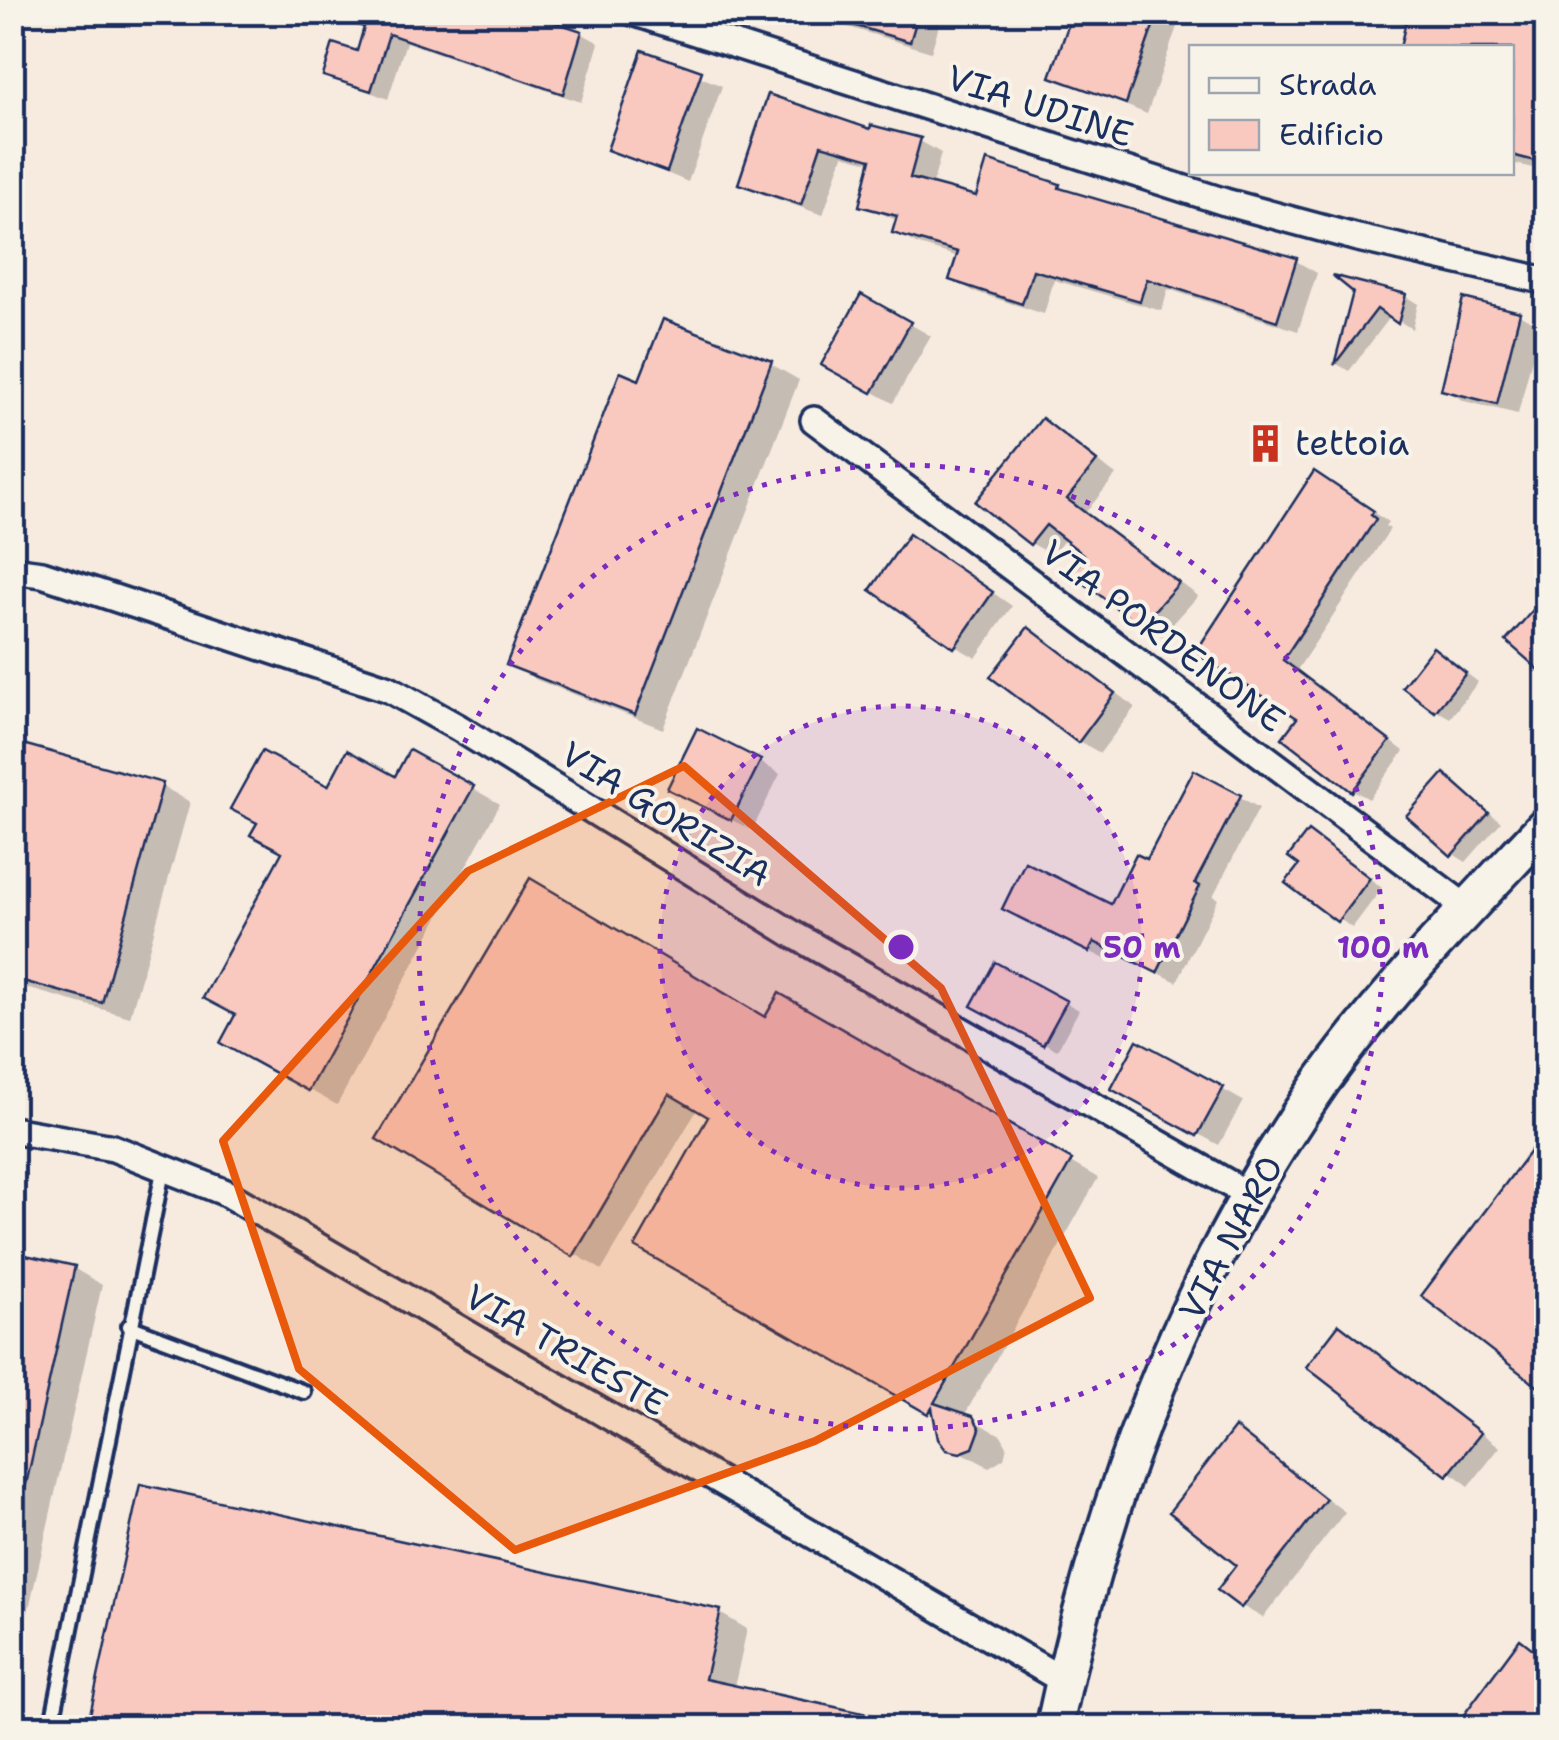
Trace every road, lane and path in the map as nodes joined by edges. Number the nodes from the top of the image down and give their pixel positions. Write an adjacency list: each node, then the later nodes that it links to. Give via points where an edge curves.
1 (633, 12): 2 (street, VIA UDINE, via 1256,211)
2 (1546, 281)
3 (814, 420): 6 (street, VIA PORDENONE)
4 (12, 570): 9 (street, VIA GORIZIA, via 42,574 388,689 796,936)
5 (1546, 825): 6 (street, VIA NARO)
6 (1468, 909): 9 (street, VIA NARO, via 1344,1051)
7 (12, 1130): 8 (street, VIA TRIESTE, via 113,1148)
8 (164, 1166): 10 (lane); 12 (street, VIA TRIESTE, via 224,1192)
9 (1249, 1195): 12 (street, VIA NARO, via 1130,1450)
10 (129, 1326): 11 (lane); 13 (lane)
11 (304, 1392)
12 (1064, 1681): 14 (street, VIA NARO)
13 (51, 1728)
14 (1054, 1728)

